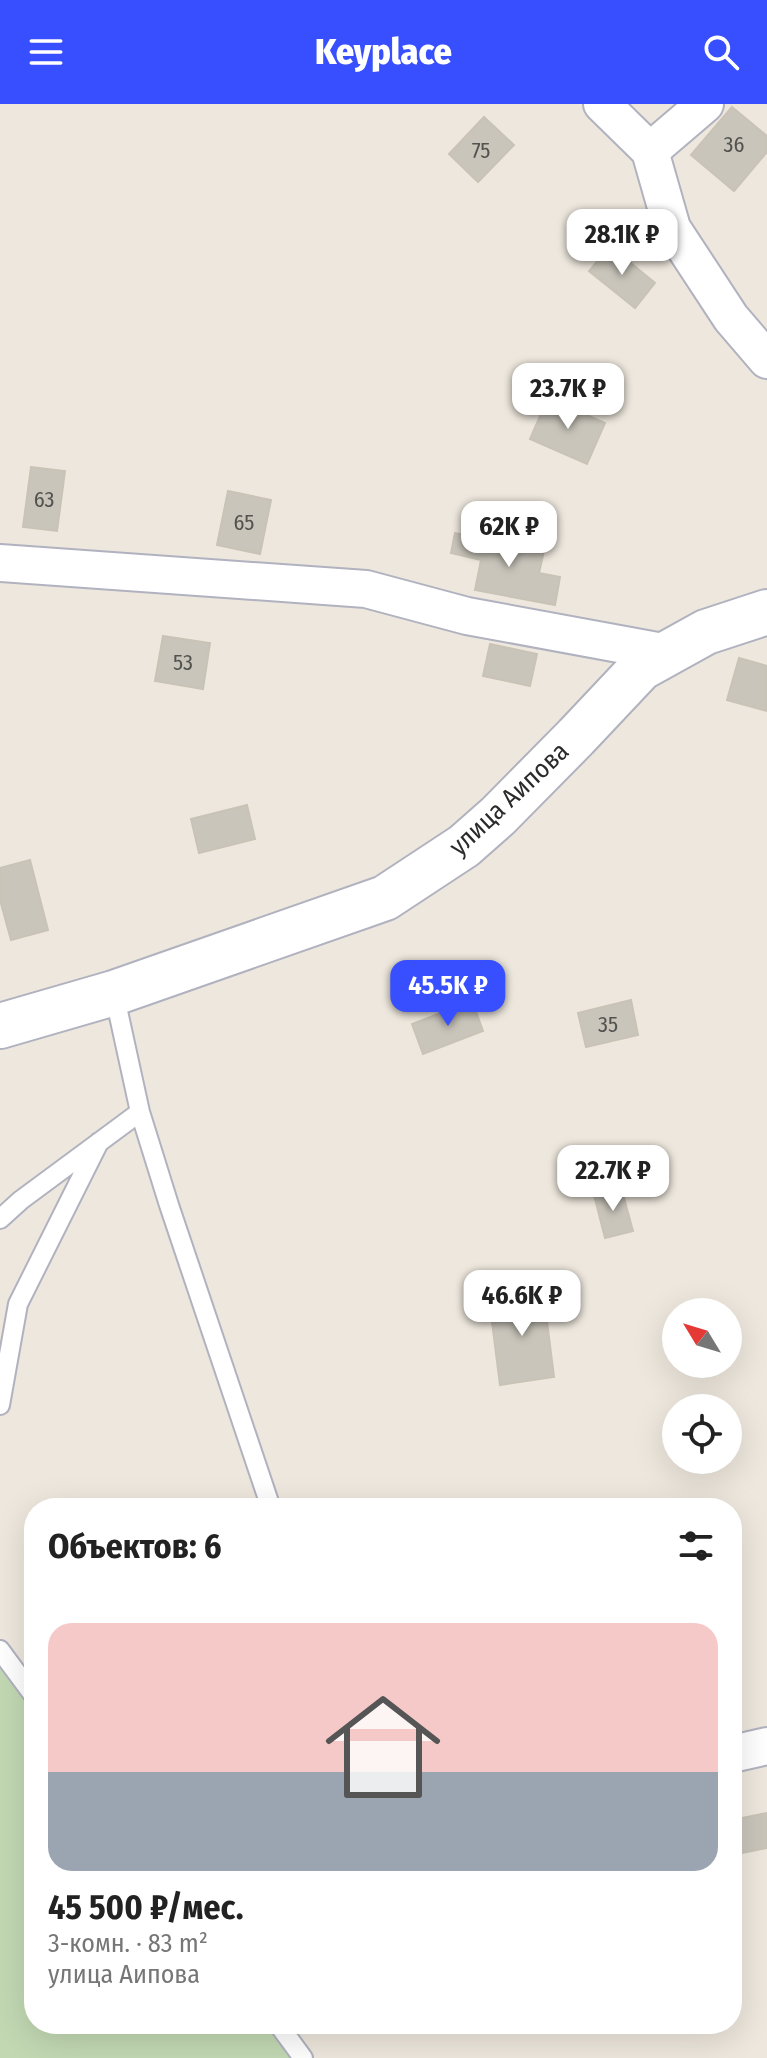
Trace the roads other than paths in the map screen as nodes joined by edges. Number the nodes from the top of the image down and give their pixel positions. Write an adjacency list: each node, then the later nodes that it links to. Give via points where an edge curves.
1 (602, 104): 3 (street)
2 (705, 104): 3 (street)
3 (650, 151): 4 (street, via 672,228 731,318)
4 (767, 360)
5 (0, 563): 7 (street, via 366,589 467,616)
6 (767, 612): 7 (street, улица Аипова, via 706,632)
7 (668, 653): 8 (street, улица Аипова, via 641,668 464,846 385,898)
8 (114, 993): 9 (street, улица Аипова); 10 (lane)
9 (0, 1026)
10 (140, 1112): 11 (lane); 14 (lane)
11 (99, 1142): 12 (lane); 13 (lane, via 18,1304)
12 (0, 1219)
13 (0, 1405)
14 (268, 1498)
15 (0, 1650): 16 (lane)
16 (24, 1682)
17 (767, 1746): 18 (street)
18 (742, 1752)
19 (285, 2034): 20 (lane)
20 (303, 2058)

